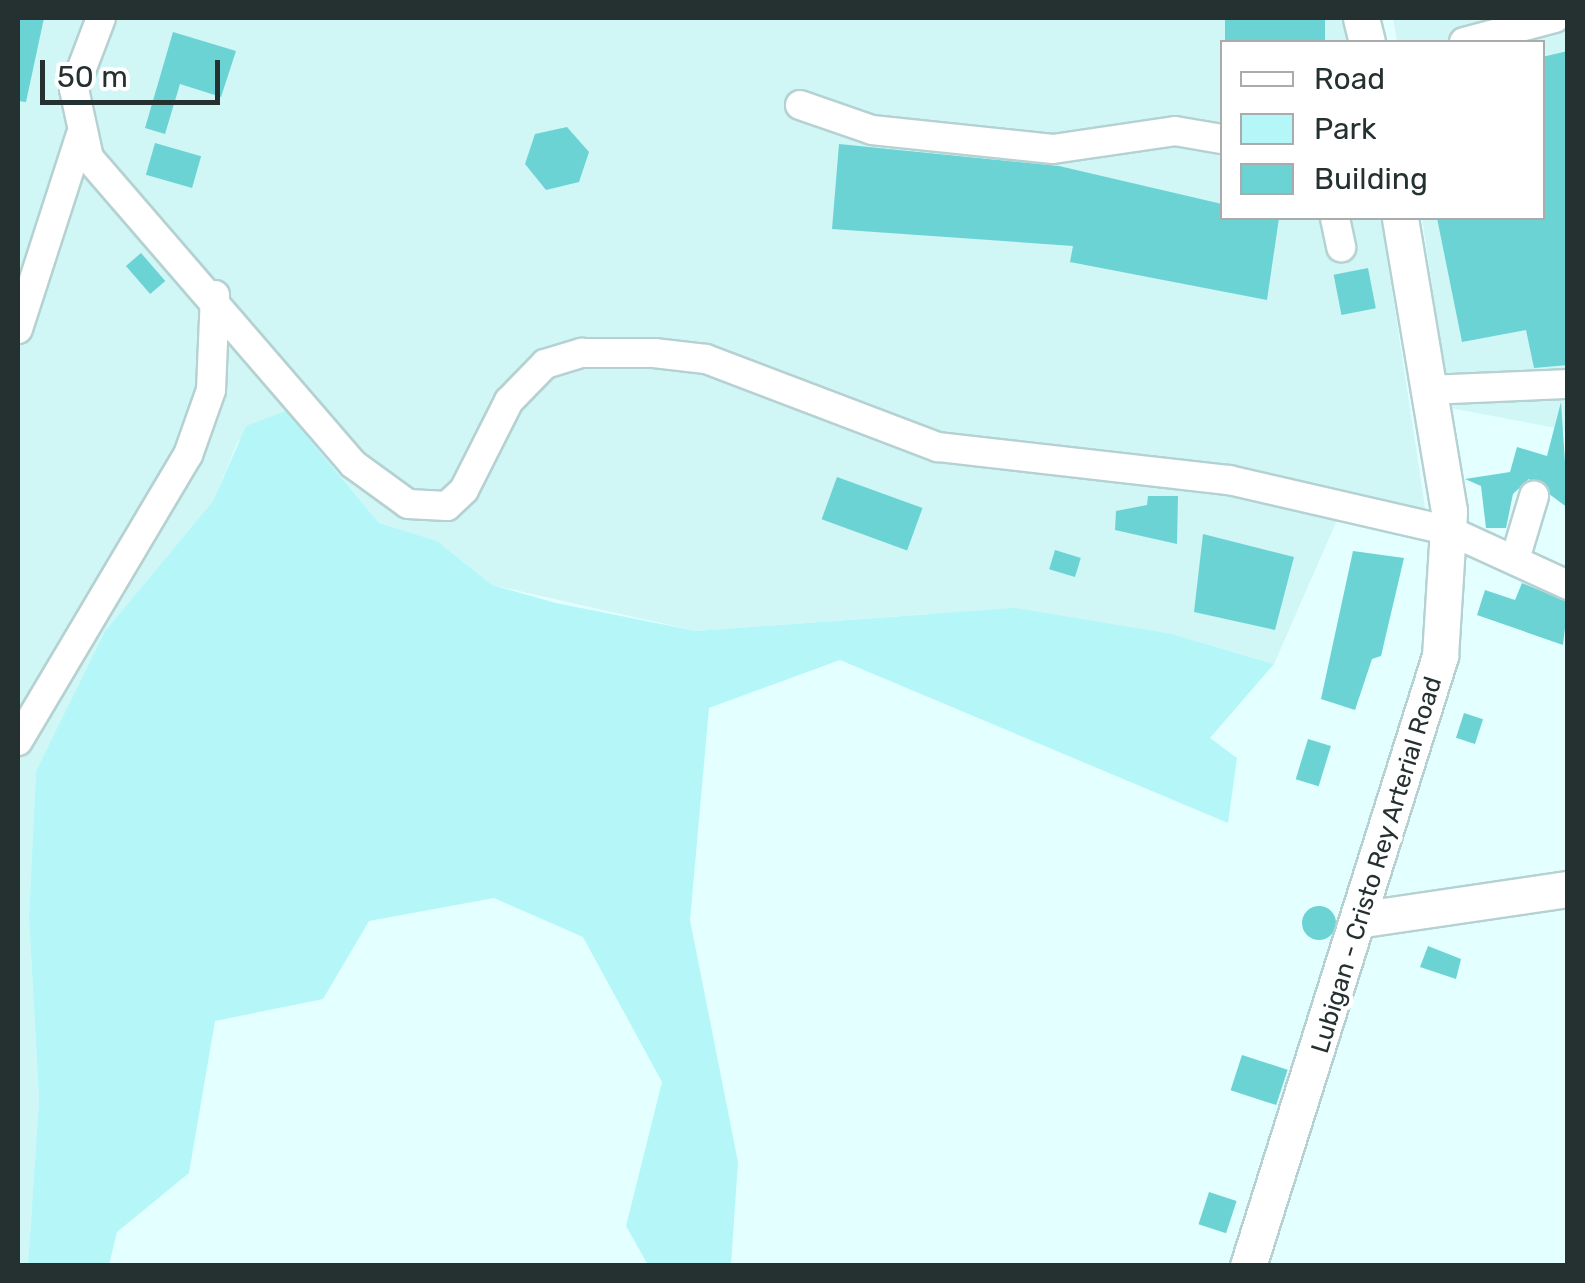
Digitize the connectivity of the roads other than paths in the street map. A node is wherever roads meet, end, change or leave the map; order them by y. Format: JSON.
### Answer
{"nodes":[{"id":1,"x":101,"y":18,"type":"edge"},
{"id":2,"x":1555,"y":18,"type":"edge"},
{"id":3,"x":1472,"y":40,"type":"edge"},
{"id":4,"x":800,"y":105,"type":"dead end"},
{"id":5,"x":80,"y":138,"type":"junction"},
{"id":6,"x":1220,"y":140,"type":"edge"},
{"id":7,"x":1334,"y":220,"type":"edge"},
{"id":8,"x":1400,"y":220,"type":"edge"},
{"id":9,"x":1341,"y":247,"type":"dead end"},
{"id":10,"x":215,"y":295,"type":"junction"},
{"id":11,"x":18,"y":329,"type":"edge"},
{"id":12,"x":1568,"y":384,"type":"edge"},
{"id":13,"x":1430,"y":390,"type":"junction"},
{"id":14,"x":1534,"y":496,"type":"dead end"},
{"id":15,"x":1450,"y":532,"type":"junction"},
{"id":16,"x":1516,"y":556,"type":"junction"},
{"id":17,"x":1568,"y":585,"type":"edge"},
{"id":18,"x":18,"y":741,"type":"edge"},
{"id":19,"x":1568,"y":888,"type":"edge"},
{"id":20,"x":1364,"y":919,"type":"junction"},
{"id":21,"x":1248,"y":1266,"type":"edge"}],
"edges":[{"from":1,"to":5,"type":"street"},
{"from":2,"to":3,"type":"street"},
{"from":4,"to":6,"type":"street"},
{"from":5,"to":10,"type":"street"},
{"from":5,"to":11,"type":"street"},
{"from":7,"to":9,"type":"street"},
{"from":8,"to":13,"type":"main road","name":"Lubigan - Cristo Rey Arterial Road"},
{"from":10,"to":15,"type":"street"},
{"from":10,"to":18,"type":"street"},
{"from":12,"to":13,"type":"street"},
{"from":13,"to":15,"type":"main road","name":"Lubigan - Cristo Rey Arterial Road"},
{"from":14,"to":16,"type":"street"},
{"from":15,"to":16,"type":"street"},
{"from":15,"to":20,"type":"main road","name":"Lubigan - Cristo Rey Arterial Road"},
{"from":16,"to":17,"type":"street"},
{"from":19,"to":20,"type":"main road"},
{"from":20,"to":21,"type":"main road","name":"Lubigan - Cristo Rey Arterial Road"}]}
